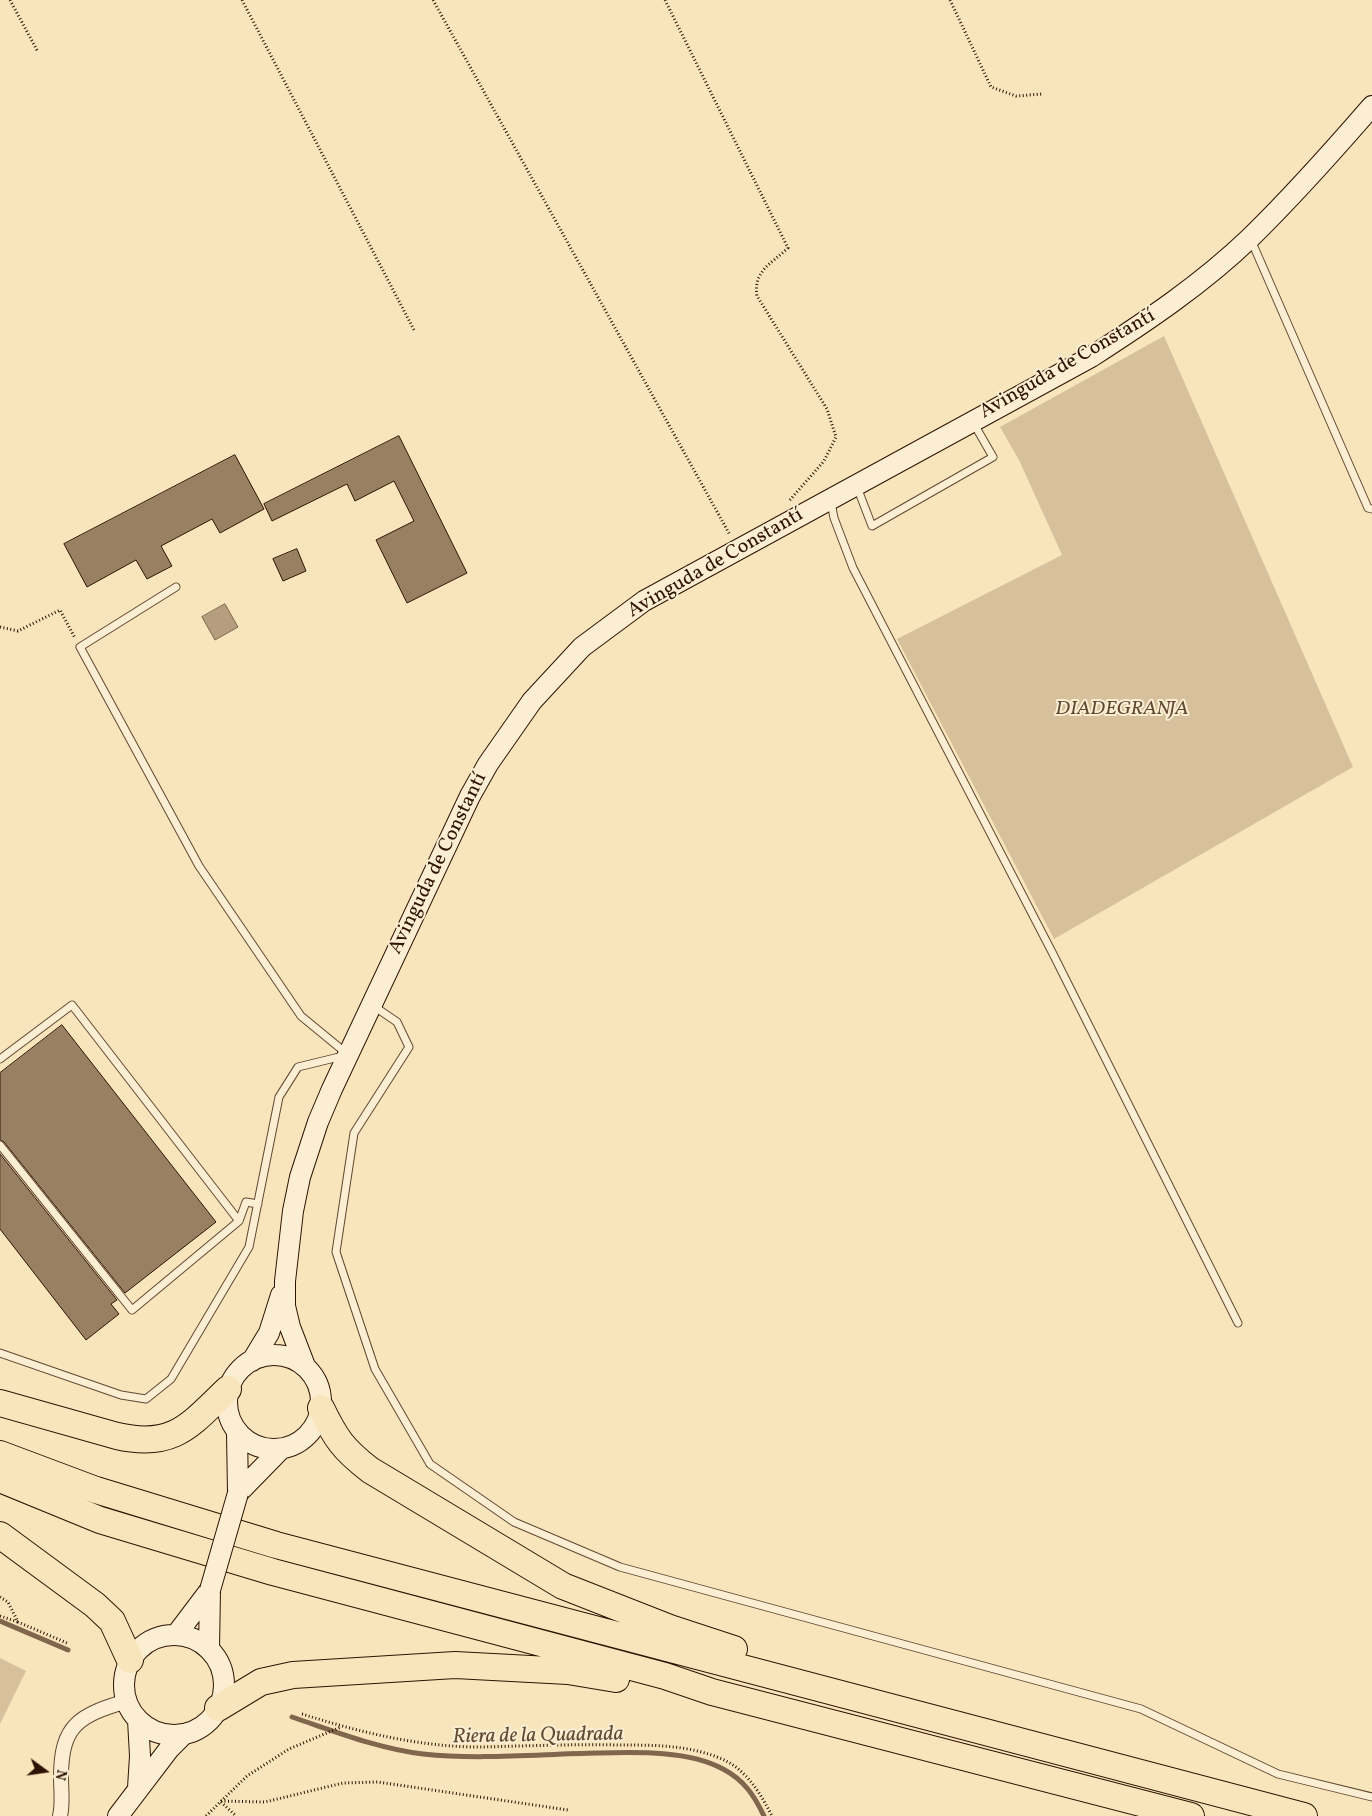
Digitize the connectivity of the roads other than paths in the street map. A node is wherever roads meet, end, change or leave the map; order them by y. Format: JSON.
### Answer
{"nodes":[{"id":1,"x":1372,"y":106,"type":"edge"},
{"id":2,"x":1250,"y":238,"type":"junction"},
{"id":3,"x":972,"y":422,"type":"junction"},
{"id":4,"x":856,"y":484,"type":"junction"},
{"id":5,"x":830,"y":499,"type":"junction"},
{"id":6,"x":1372,"y":509,"type":"edge"},
{"id":7,"x":176,"y":586,"type":"dead end"},
{"id":8,"x":371,"y":1004,"type":"junction"},
{"id":9,"x":348,"y":1055,"type":"junction"},
{"id":10,"x":0,"y":1059,"type":"edge"},
{"id":11,"x":0,"y":1145,"type":"edge"},
{"id":12,"x":258,"y":1204,"type":"junction"},
{"id":13,"x":238,"y":1221,"type":"junction"},
{"id":14,"x":285,"y":1281,"type":"junction"},
{"id":15,"x":1238,"y":1323,"type":"dead end"},
{"id":16,"x":0,"y":1353,"type":"edge"},
{"id":17,"x":252,"y":1360,"type":"junction"},
{"id":18,"x":305,"y":1366,"type":"junction"},
{"id":19,"x":228,"y":1388,"type":"junction"},
{"id":20,"x":0,"y":1403,"type":"edge"},
{"id":21,"x":321,"y":1408,"type":"junction"},
{"id":22,"x":238,"y":1433,"type":"junction"},
{"id":23,"x":280,"y":1450,"type":"junction"},
{"id":24,"x":0,"y":1454,"type":"edge"},
{"id":25,"x":0,"y":1479,"type":"edge"},
{"id":26,"x":238,"y":1493,"type":"junction"},
{"id":27,"x":0,"y":1536,"type":"edge"},
{"id":28,"x":210,"y":1590,"type":"junction"},
{"id":29,"x":176,"y":1635,"type":"junction"},
{"id":30,"x":208,"y":1649,"type":"junction"},
{"id":31,"x":130,"y":1660,"type":"junction"},
{"id":32,"x":712,"y":1692,"type":"junction"},
{"id":33,"x":127,"y":1701,"type":"junction"},
{"id":34,"x":218,"y":1708,"type":"junction"},
{"id":35,"x":138,"y":1720,"type":"junction"},
{"id":36,"x":981,"y":1732,"type":"junction"},
{"id":37,"x":184,"y":1734,"type":"junction"},
{"id":38,"x":138,"y":1788,"type":"junction"},
{"id":39,"x":1372,"y":1797,"type":"edge"},
{"id":40,"x":60,"y":1816,"type":"edge"},
{"id":41,"x":118,"y":1816,"type":"edge"},
{"id":42,"x":1191,"y":1816,"type":"edge"},
{"id":43,"x":1304,"y":1816,"type":"edge"}],
"edges":[{"from":1,"to":2,"type":"main road","name":"Avinguda de Constantí"},
{"from":2,"to":3,"type":"main road","name":"Avinguda de Constantí"},
{"from":2,"to":6,"type":"lane"},
{"from":3,"to":4,"type":"main road","name":"Avinguda de Constantí"},
{"from":3,"to":4,"type":"lane"},
{"from":4,"to":5,"type":"main road","name":"Avinguda de Constantí"},
{"from":5,"to":8,"type":"main road","name":"Avinguda de Constantí"},
{"from":5,"to":15,"type":"lane"},
{"from":7,"to":9,"type":"lane"},
{"from":8,"to":9,"type":"main road","name":"Avinguda de Constantí"},
{"from":8,"to":39,"type":"lane"},
{"from":9,"to":12,"type":"lane"},
{"from":9,"to":14,"type":"main road","name":"Avinguda de Constantí"},
{"from":10,"to":13,"type":"lane"},
{"from":11,"to":13,"type":"lane"},
{"from":12,"to":13,"type":"lane"},
{"from":12,"to":16,"type":"lane"},
{"from":14,"to":17,"type":"main road"},
{"from":14,"to":18,"type":"main road"},
{"from":17,"to":18,"type":"main road"},
{"from":17,"to":19,"type":"main road"},
{"from":18,"to":21,"type":"main road"},
{"from":19,"to":20,"type":"highway"},
{"from":19,"to":22,"type":"main road"},
{"from":21,"to":23,"type":"main road"},
{"from":21,"to":36,"type":"highway"},
{"from":22,"to":23,"type":"main road"},
{"from":22,"to":26,"type":"main road"},
{"from":23,"to":26,"type":"main road"},
{"from":24,"to":36,"type":"highway"},
{"from":25,"to":32,"type":"highway"},
{"from":26,"to":28,"type":"main road","bridge":true},
{"from":27,"to":31,"type":"highway"},
{"from":28,"to":29,"type":"main road"},
{"from":28,"to":30,"type":"main road"},
{"from":29,"to":30,"type":"main road"},
{"from":29,"to":31,"type":"main road"},
{"from":30,"to":34,"type":"main road"},
{"from":31,"to":33,"type":"main road"},
{"from":32,"to":34,"type":"highway"},
{"from":32,"to":42,"type":"highway"},
{"from":33,"to":35,"type":"main road"},
{"from":33,"to":40,"type":"street"},
{"from":34,"to":37,"type":"main road"},
{"from":35,"to":37,"type":"main road"},
{"from":35,"to":38,"type":"main road"},
{"from":36,"to":43,"type":"highway"},
{"from":37,"to":38,"type":"main road"},
{"from":38,"to":41,"type":"main road"}]}
